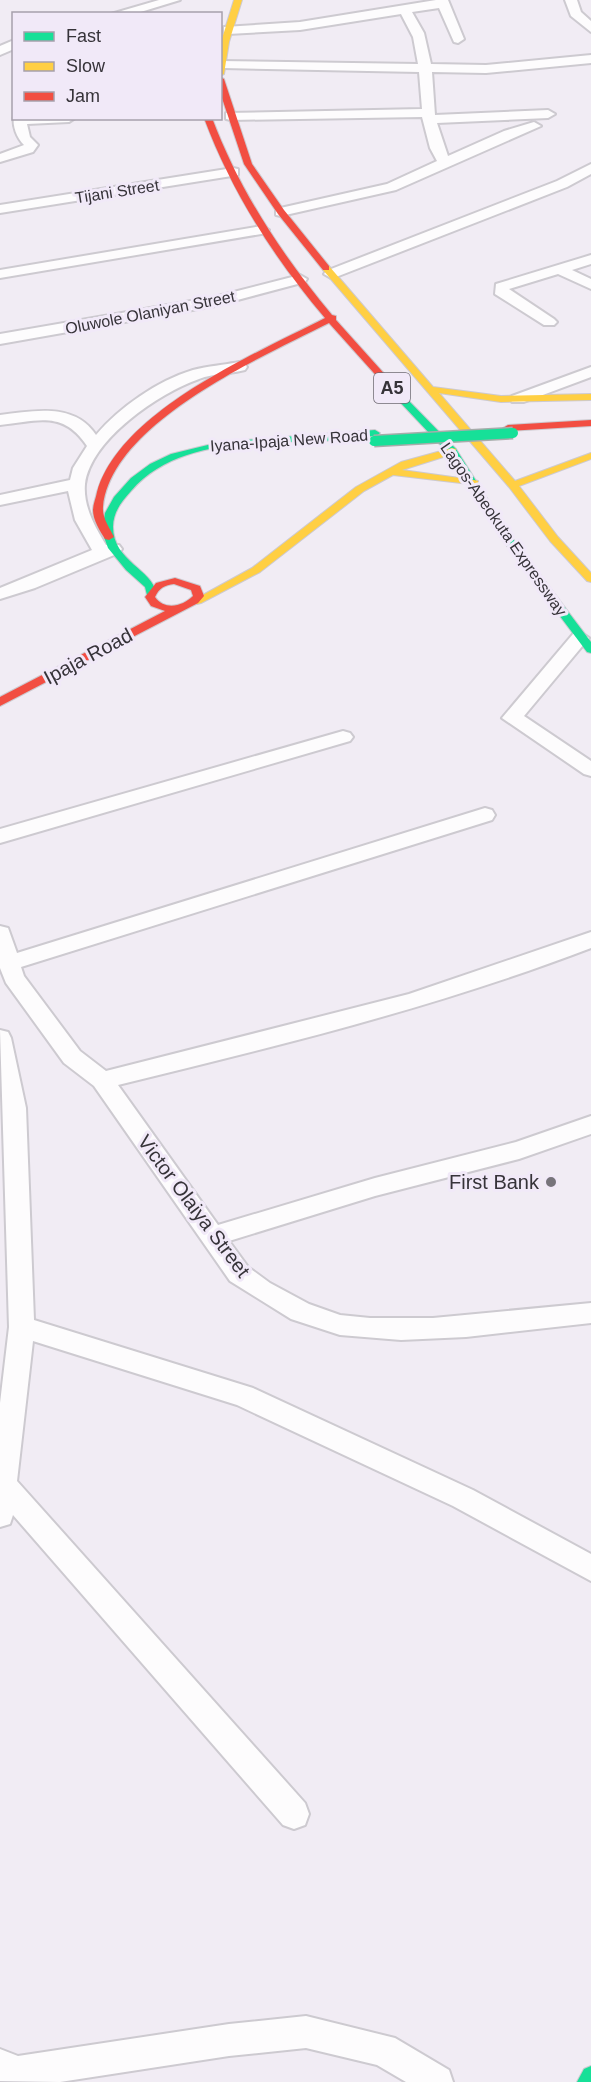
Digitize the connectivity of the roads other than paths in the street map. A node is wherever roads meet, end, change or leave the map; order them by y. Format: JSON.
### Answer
{"nodes":[{"id":1,"x":174,"y":0,"type":"edge"},
{"id":2,"x":238,"y":0,"type":"edge"},
{"id":3,"x":571,"y":0,"type":"edge"},
{"id":4,"x":442,"y":2,"type":"edge"},
{"id":5,"x":404,"y":8,"type":"junction"},
{"id":6,"x":125,"y":12,"type":"edge"},
{"id":7,"x":591,"y":28,"type":"edge"},
{"id":8,"x":228,"y":30,"type":"junction"},
{"id":9,"x":458,"y":39,"type":"dead end"},
{"id":10,"x":591,"y":59,"type":"edge"},
{"id":11,"x":424,"y":66,"type":"junction"},
{"id":12,"x":222,"y":69,"type":"edge"},
{"id":13,"x":222,"y":86,"type":"edge"},
{"id":14,"x":548,"y":114,"type":"dead end"},
{"id":15,"x":231,"y":116,"type":"junction"},
{"id":16,"x":428,"y":116,"type":"junction"},
{"id":17,"x":19,"y":120,"type":"edge"},
{"id":18,"x":209,"y":120,"type":"edge"},
{"id":19,"x":534,"y":126,"type":"dead end"},
{"id":20,"x":0,"y":158,"type":"edge"},
{"id":21,"x":445,"y":163,"type":"junction"},
{"id":22,"x":591,"y":168,"type":"edge"},
{"id":23,"x":233,"y":172,"type":"junction"},
{"id":24,"x":0,"y":209,"type":"edge"},
{"id":25,"x":281,"y":212,"type":"junction"},
{"id":26,"x":262,"y":230,"type":"junction"},
{"id":27,"x":591,"y":259,"type":"edge"},
{"id":28,"x":558,"y":268,"type":"junction"},
{"id":29,"x":0,"y":274,"type":"edge"},
{"id":30,"x":331,"y":274,"type":"junction"},
{"id":31,"x":300,"y":279,"type":"junction"},
{"id":32,"x":591,"y":285,"type":"edge"},
{"id":33,"x":333,"y":318,"type":"junction"},
{"id":34,"x":549,"y":322,"type":"dead end"},
{"id":35,"x":0,"y":339,"type":"edge"},
{"id":36,"x":239,"y":367,"type":"junction"},
{"id":37,"x":591,"y":372,"type":"edge"},
{"id":38,"x":429,"y":389,"type":"junction"},
{"id":39,"x":591,"y":397,"type":"edge"},
{"id":40,"x":518,"y":399,"type":"junction"},
{"id":41,"x":0,"y":420,"type":"edge"},
{"id":42,"x":591,"y":423,"type":"edge"},
{"id":43,"x":591,"y":429,"type":"edge"},
{"id":44,"x":511,"y":431,"type":"junction"},
{"id":45,"x":375,"y":437,"type":"junction"},
{"id":46,"x":96,"y":447,"type":"junction"},
{"id":47,"x":452,"y":451,"type":"junction"},
{"id":48,"x":591,"y":456,"type":"edge"},
{"id":49,"x":390,"y":472,"type":"junction"},
{"id":50,"x":474,"y":483,"type":"junction"},
{"id":51,"x":77,"y":484,"type":"junction"},
{"id":52,"x":513,"y":485,"type":"junction"},
{"id":53,"x":0,"y":500,"type":"edge"},
{"id":54,"x":124,"y":516,"type":"dead end"},
{"id":55,"x":112,"y":545,"type":"junction"},
{"id":56,"x":246,"y":576,"type":"junction"},
{"id":57,"x":591,"y":579,"type":"edge"},
{"id":58,"x":175,"y":581,"type":"junction"},
{"id":59,"x":192,"y":585,"type":"junction"},
{"id":60,"x":0,"y":594,"type":"edge"},
{"id":61,"x":153,"y":598,"type":"junction"},
{"id":62,"x":197,"y":601,"type":"junction"},
{"id":63,"x":175,"y":610,"type":"junction"},
{"id":64,"x":586,"y":644,"type":"edge"},
{"id":65,"x":0,"y":688,"type":"edge"},
{"id":66,"x":0,"y":702,"type":"edge"},
{"id":67,"x":343,"y":737,"type":"dead end"},
{"id":68,"x":591,"y":770,"type":"edge"},
{"id":69,"x":485,"y":815,"type":"dead end"},
{"id":70,"x":0,"y":836,"type":"edge"},
{"id":71,"x":0,"y":933,"type":"edge"},
{"id":72,"x":591,"y":940,"type":"edge"},
{"id":73,"x":8,"y":976,"type":"edge"},
{"id":74,"x":0,"y":1038,"type":"edge"},
{"id":75,"x":102,"y":1080,"type":"junction"},
{"id":76,"x":591,"y":1125,"type":"edge"},
{"id":77,"x":213,"y":1236,"type":"junction"},
{"id":78,"x":591,"y":1313,"type":"edge"},
{"id":79,"x":22,"y":1327,"type":"junction"},
{"id":80,"x":3,"y":1484,"type":"junction"},
{"id":81,"x":0,"y":1515,"type":"edge"},
{"id":82,"x":591,"y":1569,"type":"edge"},
{"id":83,"x":294,"y":1814,"type":"dead end"},
{"id":84,"x":0,"y":2066,"type":"edge"},
{"id":85,"x":591,"y":2076,"type":"edge"},
{"id":86,"x":437,"y":2082,"type":"edge"},
{"id":87,"x":587,"y":2082,"type":"edge"}],
"edges":[{"from":1,"to":6,"type":"street"},
{"from":2,"to":8,"type":"main road"},
{"from":3,"to":7,"type":"street"},
{"from":4,"to":5,"type":"street"},
{"from":4,"to":9,"type":"street"},
{"from":5,"to":8,"type":"street"},
{"from":5,"to":11,"type":"street"},
{"from":8,"to":12,"type":"main road"},
{"from":10,"to":11,"type":"street"},
{"from":11,"to":12,"type":"street"},
{"from":11,"to":16,"type":"street"},
{"from":13,"to":15,"type":"main road","name":"Lagos-Abeokuta Expressway","number":"A5"},
{"from":14,"to":16,"type":"street"},
{"from":15,"to":16,"type":"street"},
{"from":15,"to":25,"type":"main road","name":"Lagos-Abeokuta Expressway","number":"A5"},
{"from":16,"to":21,"type":"street"},
{"from":17,"to":20,"type":"street"},
{"from":18,"to":23,"type":"main road","name":"Lagos-Abeokuta Expressway","number":"A5"},
{"from":19,"to":21,"type":"street"},
{"from":21,"to":25,"type":"street"},
{"from":22,"to":30,"type":"street"},
{"from":23,"to":24,"type":"street","name":"Tijani Street"},
{"from":23,"to":26,"type":"main road","name":"Lagos-Abeokuta Expressway","number":"A5"},
{"from":25,"to":30,"type":"main road","name":"Lagos-Abeokuta Expressway","number":"A5"},
{"from":26,"to":29,"type":"street"},
{"from":26,"to":31,"type":"main road","name":"Lagos-Abeokuta Expressway","number":"A5"},
{"from":27,"to":28,"type":"street"},
{"from":28,"to":32,"type":"street"},
{"from":28,"to":34,"type":"street"},
{"from":30,"to":38,"type":"main road","name":"Lagos-Abeokuta Expressway","number":"A5"},
{"from":31,"to":33,"type":"main road","name":"Lagos-Abeokuta Expressway","number":"A5"},
{"from":31,"to":35,"type":"street","name":"Oluwole Olaniyan Street"},
{"from":33,"to":36,"type":"main road"},
{"from":33,"to":47,"type":"main road","name":"Lagos-Abeokuta Expressway","number":"A5"},
{"from":36,"to":46,"type":"street"},
{"from":36,"to":55,"type":"main road"},
{"from":37,"to":40,"type":"street"},
{"from":38,"to":40,"type":"main road"},
{"from":38,"to":52,"type":"main road","name":"Lagos-Abeokuta Expressway","number":"A5"},
{"from":39,"to":40,"type":"main road"},
{"from":41,"to":46,"type":"street"},
{"from":42,"to":44,"type":"main road","name":"Iyana-Ipaja New Road"},
{"from":43,"to":44,"type":"main road","name":"Iyana-Ipaja New Road"},
{"from":44,"to":45,"type":"main road","name":"Iyana-Ipaja New Road","bridge":true},
{"from":45,"to":54,"type":"main road","name":"Iyana-Ipaja New Road"},
{"from":45,"to":55,"type":"main road","name":"Iyana-Ipaja New Road"},
{"from":46,"to":51,"type":"street"},
{"from":47,"to":49,"type":"main road"},
{"from":47,"to":50,"type":"main road","name":"Lagos-Abeokuta Expressway","number":"A5"},
{"from":48,"to":52,"type":"main road"},
{"from":49,"to":50,"type":"main road"},
{"from":49,"to":56,"type":"main road"},
{"from":50,"to":64,"type":"main road","name":"Lagos-Abeokuta Expressway","number":"A5"},
{"from":51,"to":53,"type":"street"},
{"from":51,"to":55,"type":"street"},
{"from":52,"to":57,"type":"main road","name":"Lagos-Abeokuta Expressway","number":"A5"},
{"from":55,"to":58,"type":"main road"},
{"from":55,"to":60,"type":"street"},
{"from":55,"to":61,"type":"main road"},
{"from":56,"to":59,"type":"main road"},
{"from":56,"to":62,"type":"main road"},
{"from":58,"to":59,"type":"main road"},
{"from":58,"to":61,"type":"main road","name":"Ipaja Road"},
{"from":59,"to":62,"type":"main road"},
{"from":61,"to":63,"type":"main road"},
{"from":61,"to":65,"type":"main road","name":"Ipaja Road"},
{"from":62,"to":63,"type":"main road","name":"Ipaja Road"},
{"from":63,"to":66,"type":"main road","name":"Ipaja Road"},
{"from":64,"to":68,"type":"street"},
{"from":67,"to":70,"type":"street"},
{"from":69,"to":73,"type":"street"},
{"from":71,"to":73,"type":"street","name":"Victor Olaiya Street"},
{"from":72,"to":75,"type":"street"},
{"from":73,"to":75,"type":"street","name":"Victor Olaiya Street"},
{"from":74,"to":79,"type":"street"},
{"from":75,"to":77,"type":"street","name":"Victor Olaiya Street"},
{"from":76,"to":77,"type":"street"},
{"from":77,"to":78,"type":"street","name":"Victor Olaiya Street"},
{"from":79,"to":80,"type":"street"},
{"from":79,"to":82,"type":"street"},
{"from":80,"to":81,"type":"street"},
{"from":80,"to":83,"type":"street"},
{"from":84,"to":86,"type":"street"},
{"from":85,"to":87,"type":"main road"}]}
